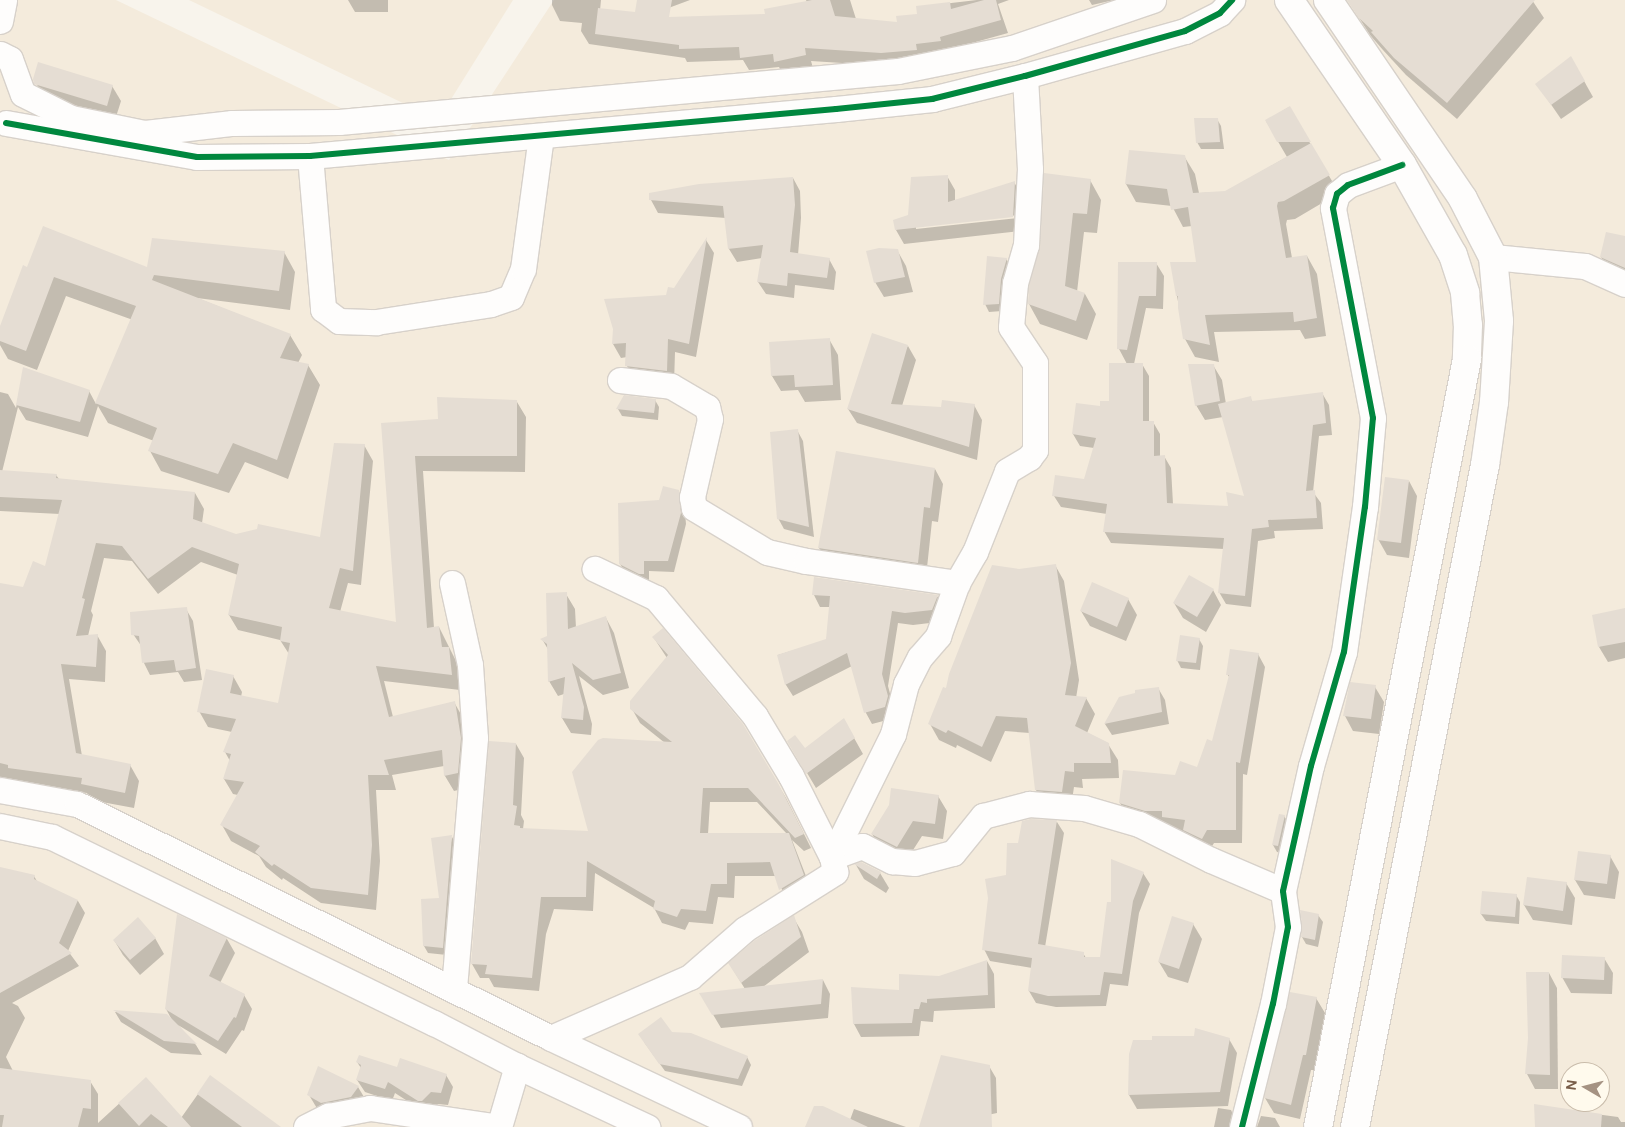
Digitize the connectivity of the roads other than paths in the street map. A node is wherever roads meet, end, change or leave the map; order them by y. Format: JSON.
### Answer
{"nodes":[{"id":1,"x":4,"y":0,"type":"edge"},
{"id":2,"x":1153,"y":0,"type":"edge"},
{"id":3,"x":1232,"y":0,"type":"edge"},
{"id":4,"x":1289,"y":0,"type":"edge"},
{"id":5,"x":1328,"y":0,"type":"edge"},
{"id":6,"x":0,"y":21,"type":"edge"},
{"id":7,"x":0,"y":54,"type":"edge"},
{"id":8,"x":1025,"y":76,"type":"junction"},
{"id":9,"x":23,"y":94,"type":"junction"},
{"id":10,"x":3,"y":124,"type":"edge"},
{"id":11,"x":541,"y":136,"type":"junction"},
{"id":12,"x":310,"y":156,"type":"junction"},
{"id":13,"x":1402,"y":165,"type":"junction"},
{"id":14,"x":1493,"y":257,"type":"junction"},
{"id":15,"x":1625,"y":284,"type":"edge"},
{"id":16,"x":620,"y":380,"type":"dead end"},
{"id":17,"x":595,"y":569,"type":"dead end"},
{"id":18,"x":452,"y":583,"type":"dead end"},
{"id":19,"x":957,"y":583,"type":"junction"},
{"id":20,"x":0,"y":790,"type":"edge"},
{"id":21,"x":0,"y":826,"type":"edge"},
{"id":22,"x":832,"y":857,"type":"junction"},
{"id":23,"x":1283,"y":891,"type":"junction"},
{"id":24,"x":454,"y":990,"type":"junction"},
{"id":25,"x":551,"y":1038,"type":"junction"},
{"id":26,"x":517,"y":1066,"type":"junction"},
{"id":27,"x":306,"y":1127,"type":"edge"},
{"id":28,"x":499,"y":1127,"type":"edge"},
{"id":29,"x":647,"y":1127,"type":"edge"},
{"id":30,"x":739,"y":1127,"type":"edge"},
{"id":31,"x":1242,"y":1127,"type":"edge"},
{"id":32,"x":1318,"y":1127,"type":"edge"},
{"id":33,"x":1355,"y":1127,"type":"edge"}],
"edges":[{"from":1,"to":6,"type":"street"},
{"from":2,"to":9,"type":"street"},
{"from":3,"to":8,"type":"street"},
{"from":4,"to":13,"type":"main road"},
{"from":5,"to":14,"type":"main road"},
{"from":7,"to":9,"type":"street"},
{"from":8,"to":11,"type":"street"},
{"from":8,"to":19,"type":"street"},
{"from":9,"to":10,"type":"street"},
{"from":10,"to":12,"type":"street"},
{"from":11,"to":12,"type":"street"},
{"from":11,"to":12,"type":"street"},
{"from":13,"to":23,"type":"street"},
{"from":13,"to":32,"type":"main road"},
{"from":14,"to":15,"type":"street"},
{"from":14,"to":33,"type":"main road"},
{"from":16,"to":19,"type":"street"},
{"from":17,"to":22,"type":"street"},
{"from":18,"to":24,"type":"street"},
{"from":19,"to":22,"type":"street"},
{"from":20,"to":24,"type":"street"},
{"from":21,"to":26,"type":"street"},
{"from":22,"to":23,"type":"street"},
{"from":22,"to":25,"type":"street"},
{"from":23,"to":31,"type":"street"},
{"from":24,"to":25,"type":"street"},
{"from":25,"to":30,"type":"street"},
{"from":26,"to":28,"type":"street"},
{"from":26,"to":29,"type":"street"},
{"from":27,"to":28,"type":"street"}]}
